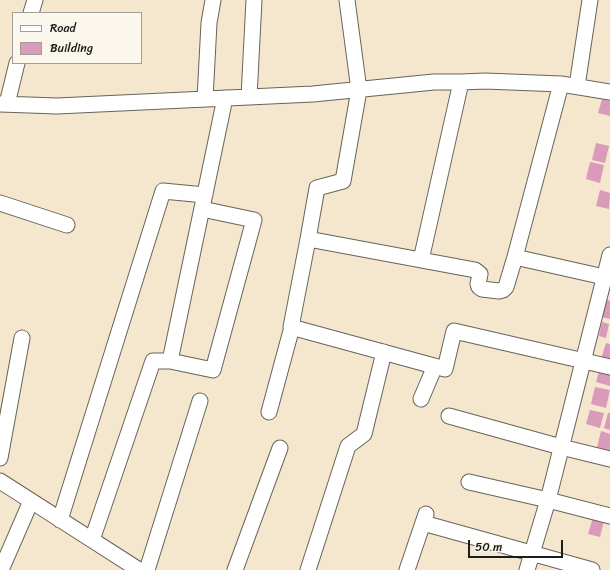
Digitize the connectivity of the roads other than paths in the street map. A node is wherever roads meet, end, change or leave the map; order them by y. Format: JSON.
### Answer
{"nodes":[{"id":1,"x":35,"y":0,"type":"edge"},
{"id":2,"x":213,"y":0,"type":"edge"},
{"id":3,"x":254,"y":0,"type":"edge"},
{"id":4,"x":347,"y":0,"type":"edge"},
{"id":5,"x":590,"y":0,"type":"edge"},
{"id":6,"x":31,"y":12,"type":"edge"},
{"id":7,"x":17,"y":64,"type":"edge"},
{"id":8,"x":461,"y":82,"type":"junction"},
{"id":9,"x":562,"y":84,"type":"junction"},
{"id":10,"x":577,"y":86,"type":"junction"},
{"id":11,"x":359,"y":90,"type":"junction"},
{"id":12,"x":610,"y":92,"type":"edge"},
{"id":13,"x":249,"y":97,"type":"junction"},
{"id":14,"x":225,"y":98,"type":"junction"},
{"id":15,"x":205,"y":99,"type":"junction"},
{"id":16,"x":4,"y":104,"type":"edge"},
{"id":17,"x":204,"y":202,"type":"junction"},
{"id":18,"x":0,"y":203,"type":"edge"},
{"id":19,"x":67,"y":225,"type":"dead end"},
{"id":20,"x":308,"y":239,"type":"junction"},
{"id":21,"x":514,"y":258,"type":"junction"},
{"id":22,"x":610,"y":259,"type":"edge"},
{"id":23,"x":421,"y":260,"type":"junction"},
{"id":24,"x":605,"y":287,"type":"edge"},
{"id":25,"x":292,"y":327,"type":"junction"},
{"id":26,"x":22,"y":338,"type":"dead end"},
{"id":27,"x":384,"y":352,"type":"junction"},
{"id":28,"x":170,"y":361,"type":"junction"},
{"id":29,"x":584,"y":362,"type":"junction"},
{"id":30,"x":435,"y":366,"type":"junction"},
{"id":31,"x":610,"y":367,"type":"edge"},
{"id":32,"x":421,"y":399,"type":"dead end"},
{"id":33,"x":200,"y":401,"type":"dead end"},
{"id":34,"x":269,"y":412,"type":"dead end"},
{"id":35,"x":449,"y":416,"type":"dead end"},
{"id":36,"x":561,"y":447,"type":"junction"},
{"id":37,"x":280,"y":448,"type":"dead end"},
{"id":38,"x":0,"y":458,"type":"edge"},
{"id":39,"x":610,"y":459,"type":"edge"},
{"id":40,"x":0,"y":482,"type":"edge"},
{"id":41,"x":469,"y":482,"type":"dead end"},
{"id":42,"x":548,"y":500,"type":"junction"},
{"id":43,"x":31,"y":502,"type":"junction"},
{"id":44,"x":610,"y":516,"type":"edge"},
{"id":45,"x":60,"y":520,"type":"junction"},
{"id":46,"x":92,"y":540,"type":"junction"},
{"id":47,"x":532,"y":554,"type":"junction"},
{"id":48,"x":118,"y":564,"type":"edge"},
{"id":49,"x":1,"y":570,"type":"edge"},
{"id":50,"x":139,"y":570,"type":"edge"},
{"id":51,"x":147,"y":570,"type":"edge"},
{"id":52,"x":235,"y":570,"type":"edge"},
{"id":53,"x":308,"y":570,"type":"edge"},
{"id":54,"x":407,"y":570,"type":"edge"},
{"id":55,"x":527,"y":570,"type":"edge"},
{"id":56,"x":592,"y":570,"type":"edge"}],
"edges":[{"from":1,"to":6,"type":"street"},
{"from":2,"to":15,"type":"street"},
{"from":3,"to":13,"type":"street"},
{"from":4,"to":11,"type":"street"},
{"from":5,"to":10,"type":"street"},
{"from":7,"to":16,"type":"street"},
{"from":8,"to":9,"type":"street"},
{"from":8,"to":11,"type":"street"},
{"from":8,"to":23,"type":"street"},
{"from":9,"to":10,"type":"street"},
{"from":9,"to":21,"type":"street"},
{"from":10,"to":12,"type":"street"},
{"from":11,"to":13,"type":"street"},
{"from":11,"to":20,"type":"street"},
{"from":13,"to":14,"type":"street"},
{"from":14,"to":15,"type":"street"},
{"from":14,"to":17,"type":"street"},
{"from":15,"to":16,"type":"street"},
{"from":17,"to":28,"type":"street"},
{"from":17,"to":28,"type":"street"},
{"from":17,"to":45,"type":"street"},
{"from":18,"to":19,"type":"street"},
{"from":20,"to":23,"type":"street"},
{"from":20,"to":25,"type":"street"},
{"from":21,"to":23,"type":"street"},
{"from":21,"to":24,"type":"street"},
{"from":22,"to":24,"type":"street"},
{"from":24,"to":29,"type":"street"},
{"from":25,"to":27,"type":"street"},
{"from":25,"to":34,"type":"street"},
{"from":26,"to":38,"type":"street"},
{"from":27,"to":30,"type":"street"},
{"from":27,"to":53,"type":"street"},
{"from":28,"to":46,"type":"street"},
{"from":29,"to":30,"type":"street"},
{"from":29,"to":31,"type":"street"},
{"from":29,"to":36,"type":"street"},
{"from":30,"to":32,"type":"street"},
{"from":33,"to":51,"type":"street"},
{"from":35,"to":36,"type":"street"},
{"from":36,"to":39,"type":"street"},
{"from":36,"to":42,"type":"street"},
{"from":37,"to":52,"type":"street"},
{"from":40,"to":43,"type":"street"},
{"from":41,"to":42,"type":"street"},
{"from":42,"to":44,"type":"street"},
{"from":42,"to":47,"type":"street"},
{"from":43,"to":45,"type":"street"},
{"from":43,"to":49,"type":"street"},
{"from":45,"to":46,"type":"street"},
{"from":46,"to":48,"type":"street"},
{"from":47,"to":54,"type":"street"},
{"from":47,"to":55,"type":"street"},
{"from":47,"to":56,"type":"street"},
{"from":48,"to":50,"type":"street"}]}
